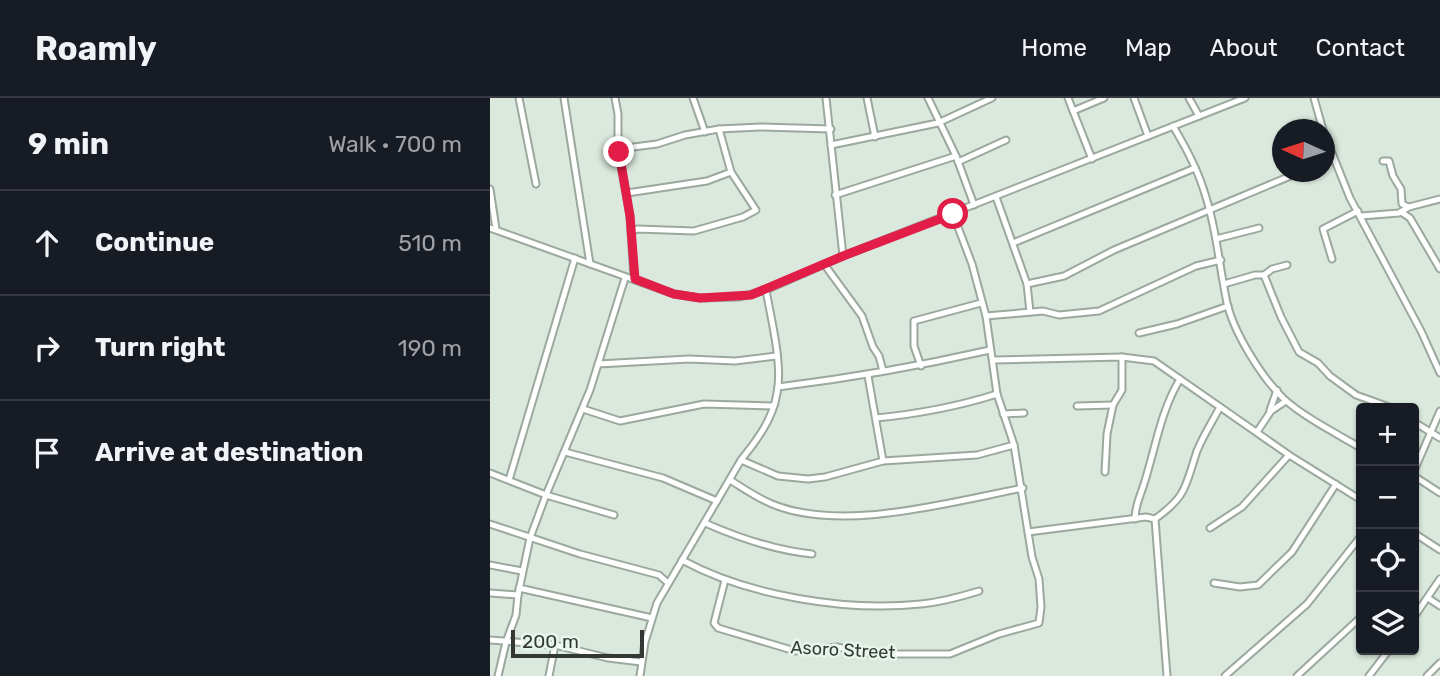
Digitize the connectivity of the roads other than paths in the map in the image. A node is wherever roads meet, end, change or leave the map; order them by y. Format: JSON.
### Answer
{"nodes":[{"id":1,"x":519,"y":98,"type":"edge"},
{"id":2,"x":564,"y":98,"type":"edge"},
{"id":3,"x":615,"y":98,"type":"edge"},
{"id":4,"x":622,"y":98,"type":"edge"},
{"id":5,"x":693,"y":98,"type":"edge"},
{"id":6,"x":826,"y":98,"type":"edge"},
{"id":7,"x":867,"y":98,"type":"edge"},
{"id":8,"x":928,"y":98,"type":"edge"},
{"id":9,"x":992,"y":98,"type":"edge"},
{"id":10,"x":1068,"y":98,"type":"edge"},
{"id":11,"x":1104,"y":98,"type":"edge"},
{"id":12,"x":1134,"y":98,"type":"edge"},
{"id":13,"x":1189,"y":98,"type":"edge"},
{"id":14,"x":1245,"y":98,"type":"edge"},
{"id":15,"x":1314,"y":98,"type":"edge"},
{"id":16,"x":1073,"y":111,"type":"junction"},
{"id":17,"x":1199,"y":116,"type":"junction"},
{"id":18,"x":1320,"y":119,"type":"edge"},
{"id":19,"x":938,"y":123,"type":"junction"},
{"id":20,"x":1173,"y":126,"type":"junction"},
{"id":21,"x":719,"y":129,"type":"junction"},
{"id":22,"x":831,"y":129,"type":"junction"},
{"id":23,"x":705,"y":132,"type":"junction"},
{"id":24,"x":1148,"y":136,"type":"junction"},
{"id":25,"x":874,"y":137,"type":"junction"},
{"id":26,"x":1006,"y":140,"type":"dead end"},
{"id":27,"x":831,"y":145,"type":"junction"},
{"id":28,"x":618,"y":149,"type":"junction"},
{"id":29,"x":957,"y":159,"type":"junction"},
{"id":30,"x":1092,"y":159,"type":"junction"},
{"id":31,"x":1335,"y":160,"type":"edge"},
{"id":32,"x":1383,"y":161,"type":"dead end"},
{"id":33,"x":1195,"y":168,"type":"junction"},
{"id":34,"x":730,"y":172,"type":"junction"},
{"id":35,"x":1277,"y":182,"type":"edge"},
{"id":36,"x":536,"y":184,"type":"dead end"},
{"id":37,"x":490,"y":189,"type":"edge"},
{"id":38,"x":627,"y":193,"type":"junction"},
{"id":39,"x":835,"y":195,"type":"junction"},
{"id":40,"x":996,"y":197,"type":"junction"},
{"id":41,"x":1440,"y":199,"type":"edge"},
{"id":42,"x":974,"y":205,"type":"junction"},
{"id":43,"x":1408,"y":207,"type":"junction"},
{"id":44,"x":1209,"y":211,"type":"junction"},
{"id":45,"x":1360,"y":213,"type":"junction"},
{"id":46,"x":1399,"y":213,"type":"junction"},
{"id":47,"x":953,"y":214,"type":"junction"},
{"id":48,"x":493,"y":228,"type":"edge"},
{"id":49,"x":1259,"y":228,"type":"dead end"},
{"id":50,"x":631,"y":232,"type":"junction"},
{"id":51,"x":1216,"y":239,"type":"junction"},
{"id":52,"x":1013,"y":243,"type":"junction"},
{"id":53,"x":1440,"y":252,"type":"edge"},
{"id":54,"x":843,"y":256,"type":"junction"},
{"id":55,"x":1432,"y":257,"type":"junction"},
{"id":56,"x":575,"y":258,"type":"junction"},
{"id":57,"x":1332,"y":259,"type":"dead end"},
{"id":58,"x":1221,"y":260,"type":"junction"},
{"id":59,"x":590,"y":264,"type":"junction"},
{"id":60,"x":824,"y":264,"type":"junction"},
{"id":61,"x":1287,"y":265,"type":"dead end"},
{"id":62,"x":1440,"y":269,"type":"edge"},
{"id":63,"x":1264,"y":275,"type":"junction"},
{"id":64,"x":625,"y":278,"type":"junction"},
{"id":65,"x":635,"y":279,"type":"junction"},
{"id":66,"x":1027,"y":284,"type":"junction"},
{"id":67,"x":1224,"y":284,"type":"junction"},
{"id":68,"x":766,"y":290,"type":"junction"},
{"id":69,"x":981,"y":303,"type":"junction"},
{"id":70,"x":1228,"y":306,"type":"junction"},
{"id":71,"x":1030,"y":312,"type":"junction"},
{"id":72,"x":986,"y":316,"type":"junction"},
{"id":73,"x":1139,"y":333,"type":"dead end"},
{"id":74,"x":990,"y":350,"type":"junction"},
{"id":75,"x":776,"y":356,"type":"junction"},
{"id":76,"x":1122,"y":357,"type":"junction"},
{"id":77,"x":993,"y":360,"type":"junction"},
{"id":78,"x":598,"y":364,"type":"junction"},
{"id":79,"x":921,"y":366,"type":"junction"},
{"id":80,"x":883,"y":370,"type":"junction"},
{"id":81,"x":1440,"y":373,"type":"edge"},
{"id":82,"x":868,"y":376,"type":"junction"},
{"id":83,"x":1180,"y":379,"type":"junction"},
{"id":84,"x":778,"y":387,"type":"junction"},
{"id":85,"x":1277,"y":390,"type":"junction"},
{"id":86,"x":997,"y":394,"type":"junction"},
{"id":87,"x":1286,"y":401,"type":"junction"},
{"id":88,"x":1378,"y":403,"type":"edge"},
{"id":89,"x":1113,"y":405,"type":"junction"},
{"id":90,"x":774,"y":406,"type":"junction"},
{"id":91,"x":1077,"y":406,"type":"dead end"},
{"id":92,"x":1220,"y":407,"type":"junction"},
{"id":93,"x":583,"y":409,"type":"junction"},
{"id":94,"x":1440,"y":411,"type":"edge"},
{"id":95,"x":1024,"y":412,"type":"dead end"},
{"id":96,"x":1269,"y":413,"type":"junction"},
{"id":97,"x":1003,"y":414,"type":"junction"},
{"id":98,"x":876,"y":418,"type":"junction"},
{"id":99,"x":1419,"y":425,"type":"edge"},
{"id":100,"x":1257,"y":432,"type":"junction"},
{"id":101,"x":1430,"y":432,"type":"junction"},
{"id":102,"x":1440,"y":438,"type":"edge"},
{"id":103,"x":1356,"y":445,"type":"edge"},
{"id":104,"x":1014,"y":446,"type":"junction"},
{"id":105,"x":565,"y":452,"type":"junction"},
{"id":106,"x":1289,"y":455,"type":"junction"},
{"id":107,"x":741,"y":460,"type":"junction"},
{"id":108,"x":883,"y":461,"type":"junction"},
{"id":109,"x":1417,"y":466,"type":"edge"},
{"id":110,"x":1105,"y":472,"type":"dead end"},
{"id":111,"x":490,"y":473,"type":"edge"},
{"id":112,"x":1419,"y":477,"type":"edge"},
{"id":113,"x":509,"y":480,"type":"junction"},
{"id":114,"x":730,"y":480,"type":"junction"},
{"id":115,"x":1336,"y":484,"type":"junction"},
{"id":116,"x":1023,"y":488,"type":"junction"},
{"id":117,"x":1440,"y":493,"type":"edge"},
{"id":118,"x":546,"y":495,"type":"junction"},
{"id":119,"x":1356,"y":497,"type":"edge"},
{"id":120,"x":717,"y":501,"type":"junction"},
{"id":121,"x":614,"y":515,"type":"dead end"},
{"id":122,"x":1135,"y":519,"type":"junction"},
{"id":123,"x":1155,"y":519,"type":"junction"},
{"id":124,"x":705,"y":523,"type":"junction"},
{"id":125,"x":490,"y":524,"type":"edge"},
{"id":126,"x":1210,"y":528,"type":"dead end"},
{"id":127,"x":1028,"y":532,"type":"junction"},
{"id":128,"x":1419,"y":536,"type":"edge"},
{"id":129,"x":530,"y":538,"type":"junction"},
{"id":130,"x":1356,"y":542,"type":"edge"},
{"id":131,"x":1440,"y":550,"type":"edge"},
{"id":132,"x":812,"y":554,"type":"dead end"},
{"id":133,"x":682,"y":560,"type":"junction"},
{"id":134,"x":490,"y":565,"type":"edge"},
{"id":135,"x":523,"y":571,"type":"junction"},
{"id":136,"x":1440,"y":579,"type":"edge"},
{"id":137,"x":726,"y":580,"type":"junction"},
{"id":138,"x":668,"y":583,"type":"junction"},
{"id":139,"x":1214,"y":583,"type":"dead end"},
{"id":140,"x":518,"y":591,"type":"junction"},
{"id":141,"x":979,"y":592,"type":"dead end"},
{"id":142,"x":490,"y":593,"type":"edge"},
{"id":143,"x":1428,"y":598,"type":"junction"},
{"id":144,"x":1440,"y":606,"type":"edge"},
{"id":145,"x":1419,"y":610,"type":"edge"},
{"id":146,"x":652,"y":618,"type":"junction"},
{"id":147,"x":1356,"y":622,"type":"edge"},
{"id":148,"x":490,"y":640,"type":"edge"},
{"id":149,"x":506,"y":642,"type":"junction"},
{"id":150,"x":555,"y":645,"type":"junction"},
{"id":151,"x":1385,"y":655,"type":"edge"},
{"id":152,"x":641,"y":662,"type":"junction"},
{"id":153,"x":1440,"y":663,"type":"edge"},
{"id":154,"x":640,"y":675,"type":"edge"},
{"id":155,"x":498,"y":676,"type":"edge"},
{"id":156,"x":549,"y":676,"type":"edge"},
{"id":157,"x":650,"y":676,"type":"edge"},
{"id":158,"x":1167,"y":676,"type":"edge"},
{"id":159,"x":1224,"y":676,"type":"edge"},
{"id":160,"x":1297,"y":676,"type":"edge"},
{"id":161,"x":1369,"y":676,"type":"edge"},
{"id":162,"x":1427,"y":676,"type":"edge"}],
"edges":[{"from":1,"to":36,"type":"street"},
{"from":2,"to":59,"type":"street"},
{"from":3,"to":4,"type":"street"},
{"from":3,"to":28,"type":"street"},
{"from":5,"to":23,"type":"street"},
{"from":6,"to":22,"type":"street"},
{"from":7,"to":25,"type":"street"},
{"from":8,"to":19,"type":"street"},
{"from":9,"to":19,"type":"street"},
{"from":10,"to":16,"type":"street"},
{"from":11,"to":16,"type":"street"},
{"from":12,"to":24,"type":"street"},
{"from":13,"to":17,"type":"street"},
{"from":14,"to":17,"type":"street"},
{"from":15,"to":18,"type":"street"},
{"from":16,"to":30,"type":"street"},
{"from":17,"to":20,"type":"street"},
{"from":19,"to":25,"type":"street"},
{"from":19,"to":29,"type":"street"},
{"from":20,"to":24,"type":"street"},
{"from":20,"to":33,"type":"street"},
{"from":21,"to":22,"type":"street"},
{"from":21,"to":23,"type":"street"},
{"from":21,"to":34,"type":"street"},
{"from":22,"to":27,"type":"street"},
{"from":23,"to":28,"type":"street"},
{"from":24,"to":30,"type":"street"},
{"from":25,"to":27,"type":"street"},
{"from":26,"to":29,"type":"street"},
{"from":27,"to":39,"type":"street"},
{"from":28,"to":38,"type":"street"},
{"from":29,"to":39,"type":"street"},
{"from":29,"to":42,"type":"street"},
{"from":30,"to":40,"type":"street"},
{"from":31,"to":45,"type":"street"},
{"from":32,"to":43,"type":"street"},
{"from":33,"to":44,"type":"street"},
{"from":33,"to":52,"type":"street"},
{"from":34,"to":38,"type":"street"},
{"from":34,"to":50,"type":"street"},
{"from":35,"to":44,"type":"street"},
{"from":37,"to":48,"type":"street"},
{"from":38,"to":50,"type":"street"},
{"from":39,"to":54,"type":"street"},
{"from":40,"to":42,"type":"street"},
{"from":40,"to":52,"type":"street"},
{"from":41,"to":43,"type":"street"},
{"from":42,"to":47,"type":"street"},
{"from":43,"to":46,"type":"street"},
{"from":44,"to":51,"type":"street"},
{"from":44,"to":66,"type":"street"},
{"from":45,"to":46,"type":"street"},
{"from":45,"to":57,"type":"street"},
{"from":45,"to":81,"type":"street"},
{"from":46,"to":55,"type":"street"},
{"from":47,"to":54,"type":"street"},
{"from":47,"to":69,"type":"street"},
{"from":48,"to":56,"type":"street"},
{"from":49,"to":51,"type":"street"},
{"from":50,"to":65,"type":"street"},
{"from":51,"to":58,"type":"street"},
{"from":52,"to":66,"type":"street"},
{"from":53,"to":55,"type":"street"},
{"from":54,"to":60,"type":"street"},
{"from":55,"to":62,"type":"street"},
{"from":56,"to":59,"type":"street"},
{"from":56,"to":113,"type":"street"},
{"from":58,"to":67,"type":"street"},
{"from":58,"to":71,"type":"street"},
{"from":59,"to":64,"type":"street"},
{"from":60,"to":68,"type":"street"},
{"from":60,"to":80,"type":"street"},
{"from":61,"to":63,"type":"street"},
{"from":63,"to":67,"type":"street"},
{"from":63,"to":88,"type":"street"},
{"from":64,"to":65,"type":"street"},
{"from":64,"to":78,"type":"street"},
{"from":65,"to":68,"type":"street"},
{"from":66,"to":71,"type":"street"},
{"from":67,"to":70,"type":"street"},
{"from":68,"to":75,"type":"street"},
{"from":69,"to":72,"type":"street"},
{"from":69,"to":79,"type":"street"},
{"from":70,"to":73,"type":"street"},
{"from":70,"to":85,"type":"street"},
{"from":71,"to":72,"type":"street"},
{"from":72,"to":74,"type":"street"},
{"from":74,"to":77,"type":"street"},
{"from":74,"to":79,"type":"street"},
{"from":75,"to":78,"type":"street"},
{"from":75,"to":84,"type":"street"},
{"from":76,"to":77,"type":"street"},
{"from":76,"to":83,"type":"street"},
{"from":76,"to":89,"type":"street"},
{"from":77,"to":86,"type":"street"},
{"from":78,"to":93,"type":"street"},
{"from":79,"to":80,"type":"street"},
{"from":80,"to":82,"type":"street"},
{"from":82,"to":84,"type":"street"},
{"from":82,"to":98,"type":"street"},
{"from":83,"to":92,"type":"street"},
{"from":83,"to":122,"type":"street"},
{"from":84,"to":90,"type":"street"},
{"from":85,"to":87,"type":"street"},
{"from":85,"to":96,"type":"street"},
{"from":86,"to":97,"type":"street"},
{"from":86,"to":98,"type":"street"},
{"from":87,"to":96,"type":"street"},
{"from":87,"to":103,"type":"street"},
{"from":89,"to":91,"type":"street"},
{"from":89,"to":110,"type":"street"},
{"from":90,"to":93,"type":"street"},
{"from":90,"to":107,"type":"street"},
{"from":92,"to":100,"type":"street"},
{"from":92,"to":123,"type":"street"},
{"from":93,"to":105,"type":"street"},
{"from":94,"to":101,"type":"street"},
{"from":95,"to":97,"type":"street"},
{"from":96,"to":100,"type":"street"},
{"from":97,"to":104,"type":"street"},
{"from":98,"to":108,"type":"street"},
{"from":99,"to":101,"type":"street"},
{"from":100,"to":106,"type":"street"},
{"from":101,"to":102,"type":"street"},
{"from":101,"to":109,"type":"street"},
{"from":104,"to":108,"type":"street"},
{"from":104,"to":116,"type":"street"},
{"from":105,"to":118,"type":"street"},
{"from":105,"to":120,"type":"street"},
{"from":106,"to":115,"type":"street"},
{"from":106,"to":126,"type":"street"},
{"from":107,"to":108,"type":"street"},
{"from":107,"to":114,"type":"street"},
{"from":111,"to":113,"type":"street"},
{"from":112,"to":117,"type":"street"},
{"from":113,"to":118,"type":"street"},
{"from":114,"to":116,"type":"street"},
{"from":114,"to":120,"type":"street"},
{"from":115,"to":119,"type":"street"},
{"from":115,"to":139,"type":"street"},
{"from":116,"to":127,"type":"street"},
{"from":118,"to":121,"type":"street"},
{"from":118,"to":129,"type":"street"},
{"from":120,"to":124,"type":"street"},
{"from":122,"to":123,"type":"street"},
{"from":122,"to":127,"type":"street"},
{"from":123,"to":158,"type":"street"},
{"from":124,"to":132,"type":"street"},
{"from":124,"to":133,"type":"street"},
{"from":125,"to":129,"type":"street"},
{"from":127,"to":137,"type":"street","name":"Asoro Street"},
{"from":128,"to":131,"type":"street"},
{"from":129,"to":135,"type":"street"},
{"from":129,"to":138,"type":"street"},
{"from":130,"to":159,"type":"street"},
{"from":133,"to":137,"type":"street"},
{"from":133,"to":138,"type":"street"},
{"from":134,"to":135,"type":"street"},
{"from":135,"to":140,"type":"street"},
{"from":136,"to":143,"type":"street"},
{"from":137,"to":141,"type":"street"},
{"from":138,"to":146,"type":"street"},
{"from":140,"to":142,"type":"street"},
{"from":140,"to":146,"type":"street"},
{"from":140,"to":149,"type":"street"},
{"from":143,"to":144,"type":"street"},
{"from":143,"to":145,"type":"street"},
{"from":146,"to":152,"type":"street"},
{"from":147,"to":160,"type":"street"},
{"from":148,"to":149,"type":"street"},
{"from":149,"to":150,"type":"street"},
{"from":149,"to":155,"type":"street"},
{"from":150,"to":152,"type":"street"},
{"from":150,"to":156,"type":"street"},
{"from":151,"to":161,"type":"street"},
{"from":152,"to":154,"type":"street"},
{"from":153,"to":162,"type":"street"},
{"from":154,"to":157,"type":"street"}]}
